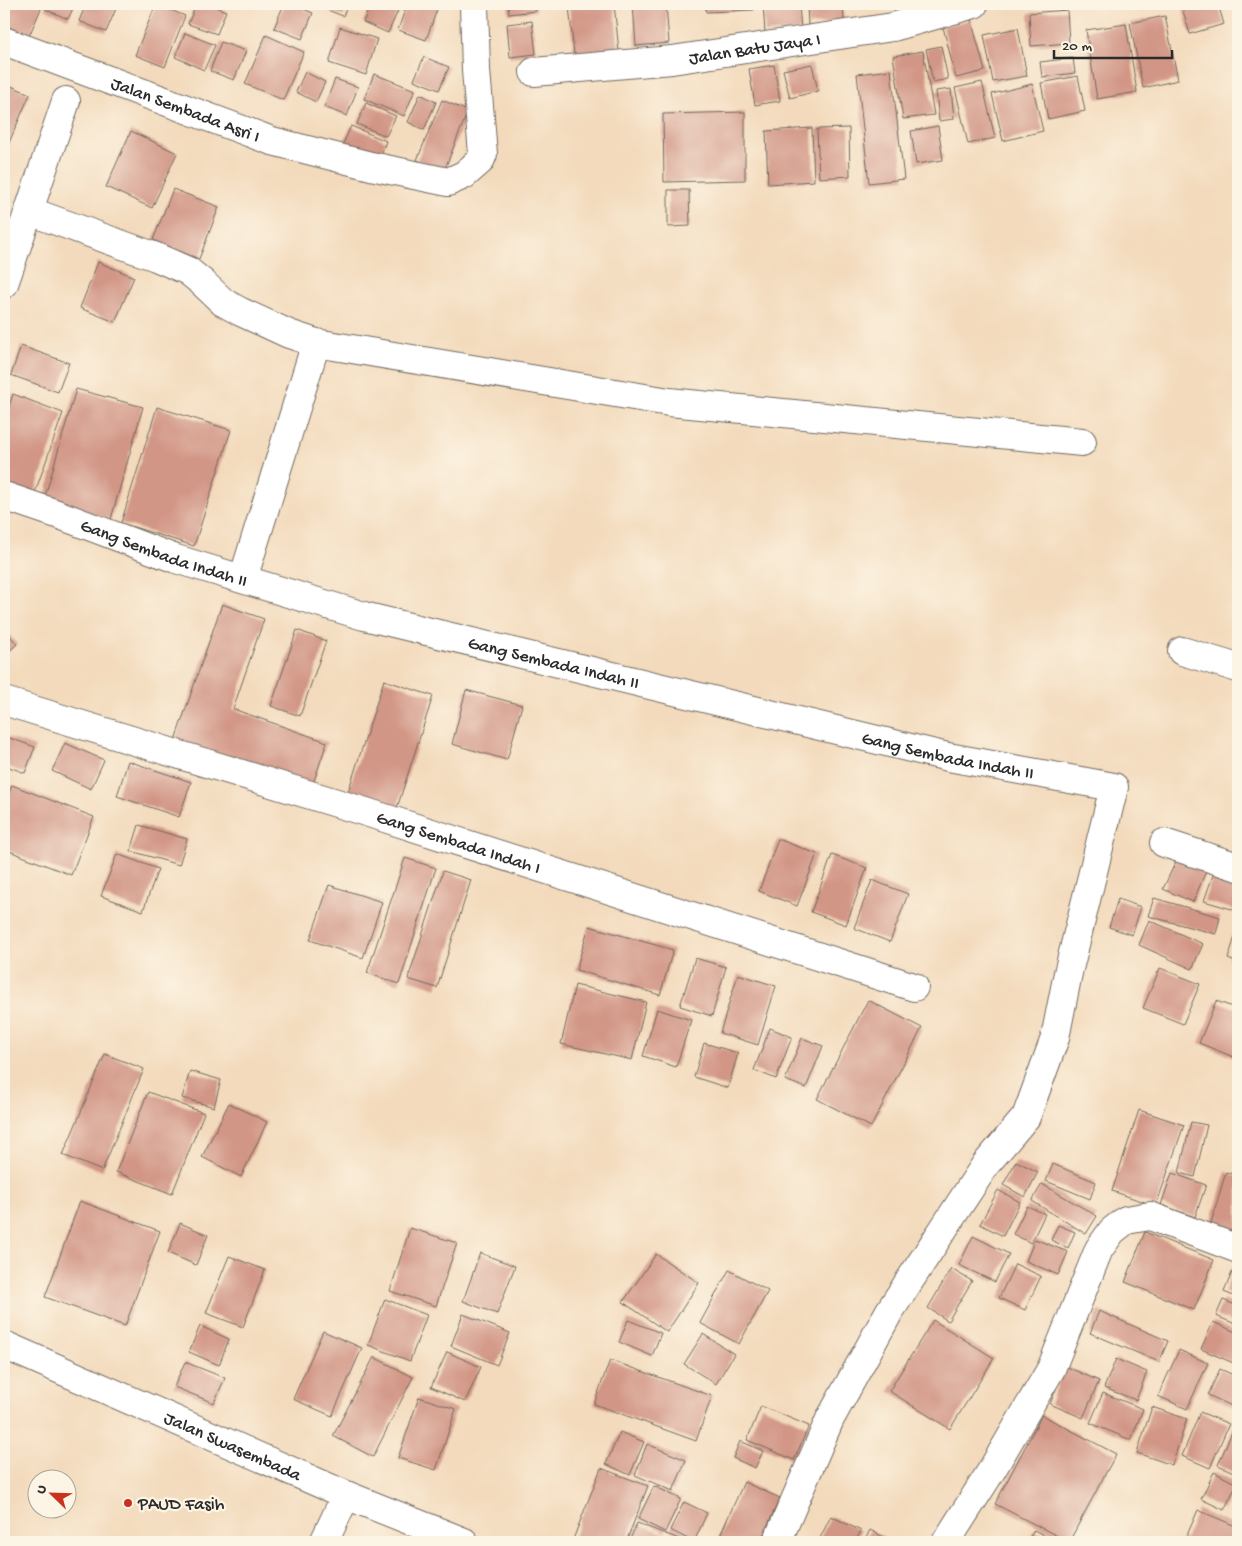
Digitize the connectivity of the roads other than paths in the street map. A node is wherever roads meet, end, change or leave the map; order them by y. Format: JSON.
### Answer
{"nodes":[{"id":1,"x":474,"y":4,"type":"edge"},
{"id":2,"x":974,"y":4,"type":"edge"},
{"id":3,"x":4,"y":41,"type":"edge"},
{"id":4,"x":534,"y":72,"type":"dead end"},
{"id":5,"x":66,"y":101,"type":"dead end"},
{"id":6,"x":29,"y":212,"type":"junction"},
{"id":7,"x":4,"y":284,"type":"edge"},
{"id":8,"x":316,"y":343,"type":"junction"},
{"id":9,"x":1082,"y":442,"type":"dead end"},
{"id":10,"x":4,"y":496,"type":"edge"},
{"id":11,"x":243,"y":579,"type":"junction"},
{"id":12,"x":1182,"y":651,"type":"dead end"},
{"id":13,"x":1238,"y":668,"type":"edge"},
{"id":14,"x":4,"y":701,"type":"edge"},
{"id":15,"x":1164,"y":844,"type":"dead end"},
{"id":16,"x":1238,"y":867,"type":"edge"},
{"id":17,"x":914,"y":987,"type":"dead end"},
{"id":18,"x":1238,"y":1249,"type":"edge"},
{"id":19,"x":4,"y":1345,"type":"edge"},
{"id":20,"x":346,"y":1495,"type":"junction"},
{"id":21,"x":324,"y":1542,"type":"edge"},
{"id":22,"x":464,"y":1542,"type":"edge"},
{"id":23,"x":777,"y":1542,"type":"edge"},
{"id":24,"x":946,"y":1542,"type":"edge"}],
"edges":[{"from":1,"to":3,"type":"street","name":"Jalan Sembada Asri I"},
{"from":2,"to":4,"type":"street","name":"Jalan Batu Jaya I"},
{"from":5,"to":6,"type":"street"},
{"from":6,"to":7,"type":"street"},
{"from":6,"to":8,"type":"street"},
{"from":8,"to":9,"type":"street"},
{"from":8,"to":11,"type":"street"},
{"from":10,"to":11,"type":"street","name":"Gang Sembada Indah II"},
{"from":11,"to":23,"type":"street","name":"Gang Sembada Indah II"},
{"from":12,"to":13,"type":"street"},
{"from":14,"to":17,"type":"street","name":"Gang Sembada Indah I"},
{"from":15,"to":16,"type":"street"},
{"from":18,"to":24,"type":"street"},
{"from":19,"to":20,"type":"street","name":"Jalan Swasembada"},
{"from":20,"to":21,"type":"street"},
{"from":20,"to":22,"type":"street","name":"Jalan Swasembada"}]}
